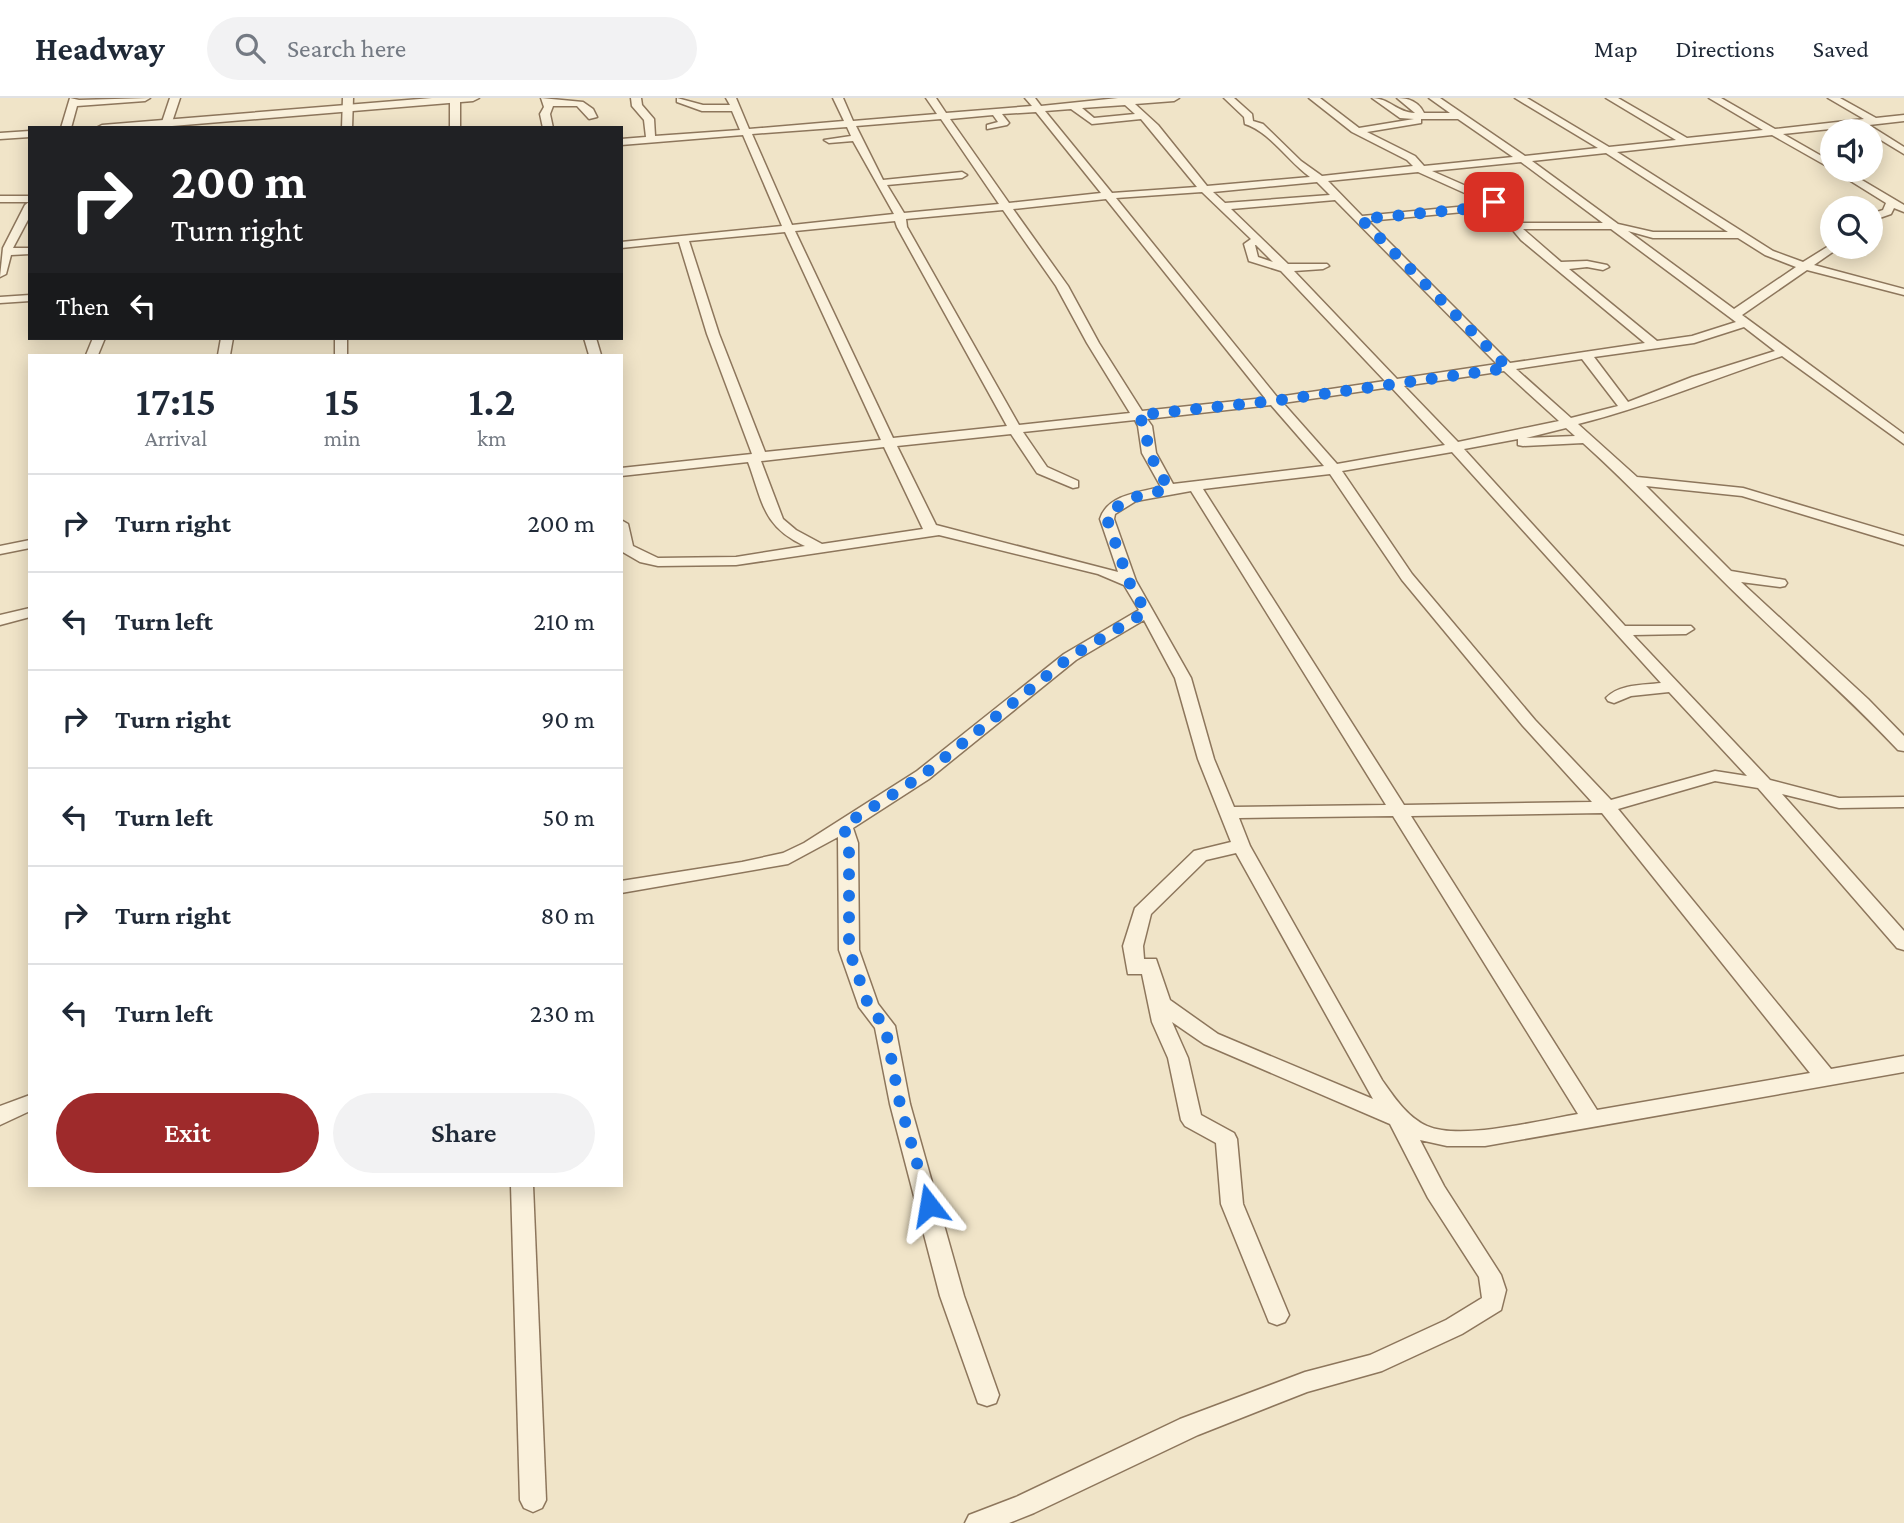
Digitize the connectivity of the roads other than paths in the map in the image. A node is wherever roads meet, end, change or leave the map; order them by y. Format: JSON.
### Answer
{"nodes":[{"id":1,"x":145,"y":98,"type":"edge"},
{"id":2,"x":174,"y":98,"type":"edge"},
{"id":3,"x":472,"y":98,"type":"edge"},
{"id":4,"x":636,"y":98,"type":"edge"},
{"id":5,"x":838,"y":98,"type":"edge"},
{"id":6,"x":931,"y":98,"type":"edge"},
{"id":7,"x":1030,"y":98,"type":"edge"},
{"id":8,"x":1174,"y":98,"type":"edge"},
{"id":9,"x":1229,"y":98,"type":"edge"},
{"id":10,"x":1314,"y":98,"type":"edge"},
{"id":11,"x":1377,"y":98,"type":"edge"},
{"id":12,"x":1402,"y":98,"type":"edge"},
{"id":13,"x":1434,"y":98,"type":"edge"},
{"id":14,"x":1520,"y":98,"type":"edge"},
{"id":15,"x":1611,"y":98,"type":"edge"},
{"id":16,"x":1714,"y":98,"type":"edge"},
{"id":17,"x":1833,"y":98,"type":"edge"},
{"id":18,"x":455,"y":99,"type":"edge"},
{"id":19,"x":1125,"y":99,"type":"edge"},
{"id":20,"x":74,"y":100,"type":"edge"},
{"id":21,"x":680,"y":100,"type":"edge"},
{"id":22,"x":547,"y":101,"type":"edge"},
{"id":23,"x":348,"y":103,"type":"edge"},
{"id":24,"x":733,"y":103,"type":"edge"},
{"id":25,"x":1073,"y":106,"type":"junction"},
{"id":26,"x":1039,"y":109,"type":"junction"},
{"id":27,"x":996,"y":113,"type":"junction"},
{"id":28,"x":1420,"y":115,"type":"junction"},
{"id":29,"x":1143,"y":116,"type":"junction"},
{"id":30,"x":1435,"y":116,"type":"junction"},
{"id":31,"x":1460,"y":116,"type":"junction"},
{"id":32,"x":592,"y":117,"type":"dead end"},
{"id":33,"x":947,"y":117,"type":"junction"},
{"id":34,"x":1904,"y":118,"type":"edge"},
{"id":35,"x":1870,"y":119,"type":"edge"},
{"id":36,"x":1883,"y":119,"type":"edge"},
{"id":37,"x":851,"y":124,"type":"junction"},
{"id":38,"x":166,"y":125,"type":"edge"},
{"id":39,"x":67,"y":126,"type":"edge"},
{"id":40,"x":145,"y":126,"type":"edge"},
{"id":41,"x":347,"y":126,"type":"edge"},
{"id":42,"x":455,"y":126,"type":"edge"},
{"id":43,"x":548,"y":126,"type":"edge"},
{"id":44,"x":990,"y":127,"type":"dead end"},
{"id":45,"x":1820,"y":127,"type":"edge"},
{"id":46,"x":1357,"y":131,"type":"junction"},
{"id":47,"x":746,"y":132,"type":"junction"},
{"id":48,"x":1777,"y":132,"type":"junction"},
{"id":49,"x":28,"y":134,"type":"edge"},
{"id":50,"x":0,"y":136,"type":"edge"},
{"id":51,"x":858,"y":138,"type":"junction"},
{"id":52,"x":1883,"y":138,"type":"edge"},
{"id":53,"x":651,"y":140,"type":"junction"},
{"id":54,"x":829,"y":140,"type":"dead end"},
{"id":55,"x":1685,"y":141,"type":"junction"},
{"id":56,"x":623,"y":142,"type":"edge"},
{"id":57,"x":1608,"y":150,"type":"junction"},
{"id":58,"x":1904,"y":151,"type":"edge"},
{"id":59,"x":1523,"y":159,"type":"junction"},
{"id":60,"x":1820,"y":159,"type":"edge"},
{"id":61,"x":1417,"y":168,"type":"junction"},
{"id":62,"x":962,"y":175,"type":"dead end"},
{"id":63,"x":1320,"y":178,"type":"junction"},
{"id":64,"x":1858,"y":182,"type":"edge"},
{"id":65,"x":881,"y":183,"type":"junction"},
{"id":66,"x":1204,"y":189,"type":"junction"},
{"id":67,"x":1107,"y":196,"type":"junction"},
{"id":68,"x":1339,"y":197,"type":"junction"},
{"id":69,"x":0,"y":199,"type":"edge"},
{"id":70,"x":28,"y":199,"type":"edge"},
{"id":71,"x":1892,"y":202,"type":"junction"},
{"id":72,"x":1224,"y":206,"type":"junction"},
{"id":73,"x":1497,"y":206,"type":"junction"},
{"id":74,"x":1006,"y":207,"type":"junction"},
{"id":75,"x":28,"y":209,"type":"edge"},
{"id":76,"x":1904,"y":209,"type":"edge"},
{"id":77,"x":1883,"y":214,"type":"edge"},
{"id":78,"x":900,"y":216,"type":"junction"},
{"id":79,"x":1361,"y":219,"type":"junction"},
{"id":80,"x":1612,"y":225,"type":"junction"},
{"id":81,"x":1513,"y":226,"type":"junction"},
{"id":82,"x":790,"y":227,"type":"junction"},
{"id":83,"x":1738,"y":235,"type":"junction"},
{"id":84,"x":684,"y":239,"type":"junction"},
{"id":85,"x":623,"y":245,"type":"edge"},
{"id":86,"x":28,"y":251,"type":"edge"},
{"id":87,"x":7,"y":252,"type":"junction"},
{"id":88,"x":1820,"y":255,"type":"edge"},
{"id":89,"x":1323,"y":266,"type":"dead end"},
{"id":90,"x":1557,"y":266,"type":"junction"},
{"id":91,"x":1803,"y":266,"type":"junction"},
{"id":92,"x":1283,"y":267,"type":"junction"},
{"id":93,"x":1603,"y":267,"type":"dead end"},
{"id":94,"x":0,"y":274,"type":"edge"},
{"id":95,"x":1904,"y":292,"type":"edge"},
{"id":96,"x":28,"y":298,"type":"edge"},
{"id":97,"x":0,"y":300,"type":"edge"},
{"id":98,"x":1740,"y":319,"type":"junction"},
{"id":99,"x":1655,"y":345,"type":"junction"},
{"id":100,"x":1783,"y":352,"type":"junction"},
{"id":101,"x":1585,"y":355,"type":"junction"},
{"id":102,"x":1508,"y":368,"type":"junction"},
{"id":103,"x":1395,"y":384,"type":"junction"},
{"id":104,"x":1273,"y":401,"type":"junction"},
{"id":105,"x":1625,"y":407,"type":"junction"},
{"id":106,"x":1138,"y":415,"type":"junction"},
{"id":107,"x":1567,"y":423,"type":"junction"},
{"id":108,"x":1015,"y":428,"type":"junction"},
{"id":109,"x":1488,"y":439,"type":"junction"},
{"id":110,"x":1586,"y":439,"type":"junction"},
{"id":111,"x":1904,"y":440,"type":"edge"},
{"id":112,"x":891,"y":444,"type":"junction"},
{"id":113,"x":1454,"y":446,"type":"junction"},
{"id":114,"x":756,"y":457,"type":"junction"},
{"id":115,"x":1334,"y":469,"type":"junction"},
{"id":116,"x":623,"y":472,"type":"edge"},
{"id":117,"x":1633,"y":481,"type":"junction"},
{"id":118,"x":1073,"y":484,"type":"dead end"},
{"id":119,"x":1194,"y":485,"type":"junction"},
{"id":120,"x":1169,"y":489,"type":"junction"},
{"id":121,"x":936,"y":531,"type":"junction"},
{"id":122,"x":1904,"y":541,"type":"edge"},
{"id":123,"x":28,"y":544,"type":"edge"},
{"id":124,"x":623,"y":545,"type":"edge"},
{"id":125,"x":822,"y":549,"type":"junction"},
{"id":126,"x":0,"y":550,"type":"edge"},
{"id":127,"x":1726,"y":575,"type":"junction"},
{"id":128,"x":1129,"y":582,"type":"junction"},
{"id":129,"x":1780,"y":583,"type":"dead end"},
{"id":130,"x":1146,"y":612,"type":"junction"},
{"id":131,"x":28,"y":613,"type":"edge"},
{"id":132,"x":0,"y":620,"type":"edge"},
{"id":133,"x":1686,"y":629,"type":"dead end"},
{"id":134,"x":1620,"y":631,"type":"junction"},
{"id":135,"x":1673,"y":687,"type":"junction"},
{"id":136,"x":1614,"y":698,"type":"dead end"},
{"id":137,"x":1904,"y":746,"type":"edge"},
{"id":138,"x":1764,"y":784,"type":"junction"},
{"id":139,"x":1904,"y":802,"type":"edge"},
{"id":140,"x":1607,"y":807,"type":"junction"},
{"id":141,"x":1396,"y":809,"type":"junction"},
{"id":142,"x":1227,"y":813,"type":"junction"},
{"id":143,"x":843,"y":826,"type":"junction"},
{"id":144,"x":1241,"y":846,"type":"junction"},
{"id":145,"x":623,"y":887,"type":"edge"},
{"id":146,"x":1904,"y":943,"type":"edge"},
{"id":147,"x":1149,"y":964,"type":"junction"},
{"id":148,"x":1904,"y":1064,"type":"edge"},
{"id":149,"x":1826,"y":1078,"type":"junction"},
{"id":150,"x":28,"y":1104,"type":"edge"},
{"id":151,"x":0,"y":1117,"type":"edge"},
{"id":152,"x":1398,"y":1118,"type":"junction"},
{"id":153,"x":1592,"y":1119,"type":"junction"},
{"id":154,"x":522,"y":1187,"type":"edge"},
{"id":155,"x":1277,"y":1315,"type":"dead end"},
{"id":156,"x":987,"y":1395,"type":"dead end"},
{"id":157,"x":533,"y":1500,"type":"dead end"},
{"id":158,"x":978,"y":1523,"type":"edge"}],
"edges":[{"from":1,"to":20,"type":"street"},
{"from":2,"to":38,"type":"street"},
{"from":3,"to":18,"type":"street"},
{"from":4,"to":53,"type":"street"},
{"from":5,"to":37,"type":"street"},
{"from":6,"to":33,"type":"street"},
{"from":7,"to":26,"type":"street"},
{"from":8,"to":19,"type":"street"},
{"from":9,"to":63,"type":"street"},
{"from":10,"to":46,"type":"street"},
{"from":11,"to":28,"type":"street"},
{"from":12,"to":28,"type":"street"},
{"from":13,"to":31,"type":"street"},
{"from":14,"to":57,"type":"street"},
{"from":15,"to":55,"type":"street"},
{"from":16,"to":48,"type":"street"},
{"from":17,"to":35,"type":"street"},
{"from":18,"to":23,"type":"street"},
{"from":18,"to":42,"type":"street"},
{"from":19,"to":25,"type":"street"},
{"from":19,"to":29,"type":"street"},
{"from":20,"to":39,"type":"street"},
{"from":21,"to":24,"type":"street"},
{"from":22,"to":32,"type":"street"},
{"from":22,"to":43,"type":"street"},
{"from":23,"to":38,"type":"street"},
{"from":23,"to":41,"type":"street"},
{"from":24,"to":47,"type":"street"},
{"from":25,"to":26,"type":"street"},
{"from":25,"to":29,"type":"street"},
{"from":26,"to":27,"type":"street"},
{"from":26,"to":67,"type":"street"},
{"from":27,"to":33,"type":"street"},
{"from":27,"to":44,"type":"street"},
{"from":28,"to":30,"type":"street"},
{"from":29,"to":66,"type":"street"},
{"from":30,"to":31,"type":"street"},
{"from":30,"to":46,"type":"street"},
{"from":31,"to":59,"type":"street"},
{"from":33,"to":37,"type":"street"},
{"from":33,"to":74,"type":"street"},
{"from":34,"to":36,"type":"street"},
{"from":37,"to":47,"type":"street"},
{"from":37,"to":51,"type":"street"},
{"from":38,"to":40,"type":"street"},
{"from":45,"to":48,"type":"street"},
{"from":46,"to":61,"type":"street"},
{"from":47,"to":53,"type":"street"},
{"from":47,"to":82,"type":"street"},
{"from":48,"to":55,"type":"street"},
{"from":48,"to":60,"type":"street"},
{"from":49,"to":50,"type":"street"},
{"from":51,"to":54,"type":"street"},
{"from":51,"to":65,"type":"street"},
{"from":52,"to":58,"type":"street"},
{"from":53,"to":56,"type":"street"},
{"from":55,"to":57,"type":"street"},
{"from":57,"to":59,"type":"street"},
{"from":57,"to":83,"type":"street"},
{"from":59,"to":61,"type":"street"},
{"from":59,"to":80,"type":"street"},
{"from":61,"to":63,"type":"street"},
{"from":61,"to":73,"type":"street"},
{"from":62,"to":65,"type":"street"},
{"from":63,"to":66,"type":"street"},
{"from":63,"to":68,"type":"street"},
{"from":64,"to":71,"type":"street"},
{"from":65,"to":78,"type":"street"},
{"from":66,"to":67,"type":"street"},
{"from":66,"to":72,"type":"street"},
{"from":67,"to":74,"type":"street"},
{"from":67,"to":104,"type":"street"},
{"from":68,"to":72,"type":"street"},
{"from":68,"to":79,"type":"street"},
{"from":69,"to":70,"type":"street"},
{"from":71,"to":76,"type":"street"},
{"from":71,"to":77,"type":"street"},
{"from":72,"to":92,"type":"street"},
{"from":73,"to":79,"type":"street"},
{"from":73,"to":81,"type":"street"},
{"from":74,"to":78,"type":"street"},
{"from":74,"to":106,"type":"street"},
{"from":75,"to":87,"type":"street"},
{"from":78,"to":82,"type":"street"},
{"from":78,"to":108,"type":"street"},
{"from":79,"to":102,"type":"street"},
{"from":80,"to":81,"type":"street"},
{"from":80,"to":83,"type":"street"},
{"from":80,"to":98,"type":"street"},
{"from":81,"to":90,"type":"street"},
{"from":82,"to":84,"type":"street"},
{"from":82,"to":112,"type":"street"},
{"from":83,"to":91,"type":"street"},
{"from":84,"to":85,"type":"street"},
{"from":84,"to":114,"type":"street"},
{"from":86,"to":87,"type":"street"},
{"from":87,"to":94,"type":"street"},
{"from":88,"to":91,"type":"street"},
{"from":89,"to":92,"type":"street"},
{"from":90,"to":93,"type":"street"},
{"from":90,"to":99,"type":"street"},
{"from":91,"to":95,"type":"street"},
{"from":91,"to":98,"type":"street"},
{"from":92,"to":103,"type":"street"},
{"from":96,"to":97,"type":"street"},
{"from":98,"to":99,"type":"street"},
{"from":98,"to":100,"type":"street"},
{"from":99,"to":101,"type":"street"},
{"from":100,"to":105,"type":"street"},
{"from":100,"to":111,"type":"street"},
{"from":101,"to":102,"type":"street"},
{"from":101,"to":105,"type":"street"},
{"from":102,"to":103,"type":"street"},
{"from":102,"to":107,"type":"street"},
{"from":103,"to":104,"type":"street"},
{"from":103,"to":113,"type":"street"},
{"from":104,"to":106,"type":"street"},
{"from":104,"to":115,"type":"street"},
{"from":105,"to":107,"type":"street"},
{"from":106,"to":108,"type":"street"},
{"from":106,"to":120,"type":"street"},
{"from":107,"to":109,"type":"street"},
{"from":107,"to":110,"type":"street"},
{"from":108,"to":112,"type":"street"},
{"from":108,"to":118,"type":"street"},
{"from":109,"to":110,"type":"street"},
{"from":109,"to":113,"type":"street"},
{"from":110,"to":117,"type":"street"},
{"from":112,"to":114,"type":"street"},
{"from":112,"to":121,"type":"street"},
{"from":113,"to":115,"type":"street"},
{"from":113,"to":134,"type":"street"},
{"from":114,"to":116,"type":"street"},
{"from":114,"to":125,"type":"street"},
{"from":115,"to":119,"type":"street"},
{"from":115,"to":140,"type":"street"},
{"from":117,"to":122,"type":"street"},
{"from":117,"to":127,"type":"street"},
{"from":119,"to":120,"type":"street"},
{"from":119,"to":141,"type":"street"},
{"from":120,"to":128,"type":"street"},
{"from":121,"to":125,"type":"street"},
{"from":121,"to":128,"type":"street"},
{"from":123,"to":126,"type":"street"},
{"from":124,"to":125,"type":"street"},
{"from":127,"to":129,"type":"street"},
{"from":127,"to":137,"type":"street"},
{"from":128,"to":130,"type":"street"},
{"from":130,"to":142,"type":"street"},
{"from":130,"to":143,"type":"street"},
{"from":131,"to":132,"type":"street"},
{"from":133,"to":134,"type":"street"},
{"from":134,"to":135,"type":"street"},
{"from":135,"to":136,"type":"street"},
{"from":135,"to":138,"type":"street"},
{"from":138,"to":139,"type":"street"},
{"from":138,"to":140,"type":"street"},
{"from":138,"to":146,"type":"street"},
{"from":140,"to":141,"type":"street"},
{"from":140,"to":149,"type":"street"},
{"from":141,"to":142,"type":"street"},
{"from":141,"to":153,"type":"street"},
{"from":142,"to":144,"type":"street"},
{"from":143,"to":145,"type":"street"},
{"from":143,"to":156,"type":"street"},
{"from":144,"to":147,"type":"street"},
{"from":144,"to":152,"type":"street"},
{"from":147,"to":152,"type":"street"},
{"from":147,"to":155,"type":"street"},
{"from":148,"to":149,"type":"street"},
{"from":149,"to":153,"type":"street"},
{"from":150,"to":151,"type":"street"},
{"from":152,"to":153,"type":"street"},
{"from":152,"to":158,"type":"street"},
{"from":154,"to":157,"type":"street"}]}
